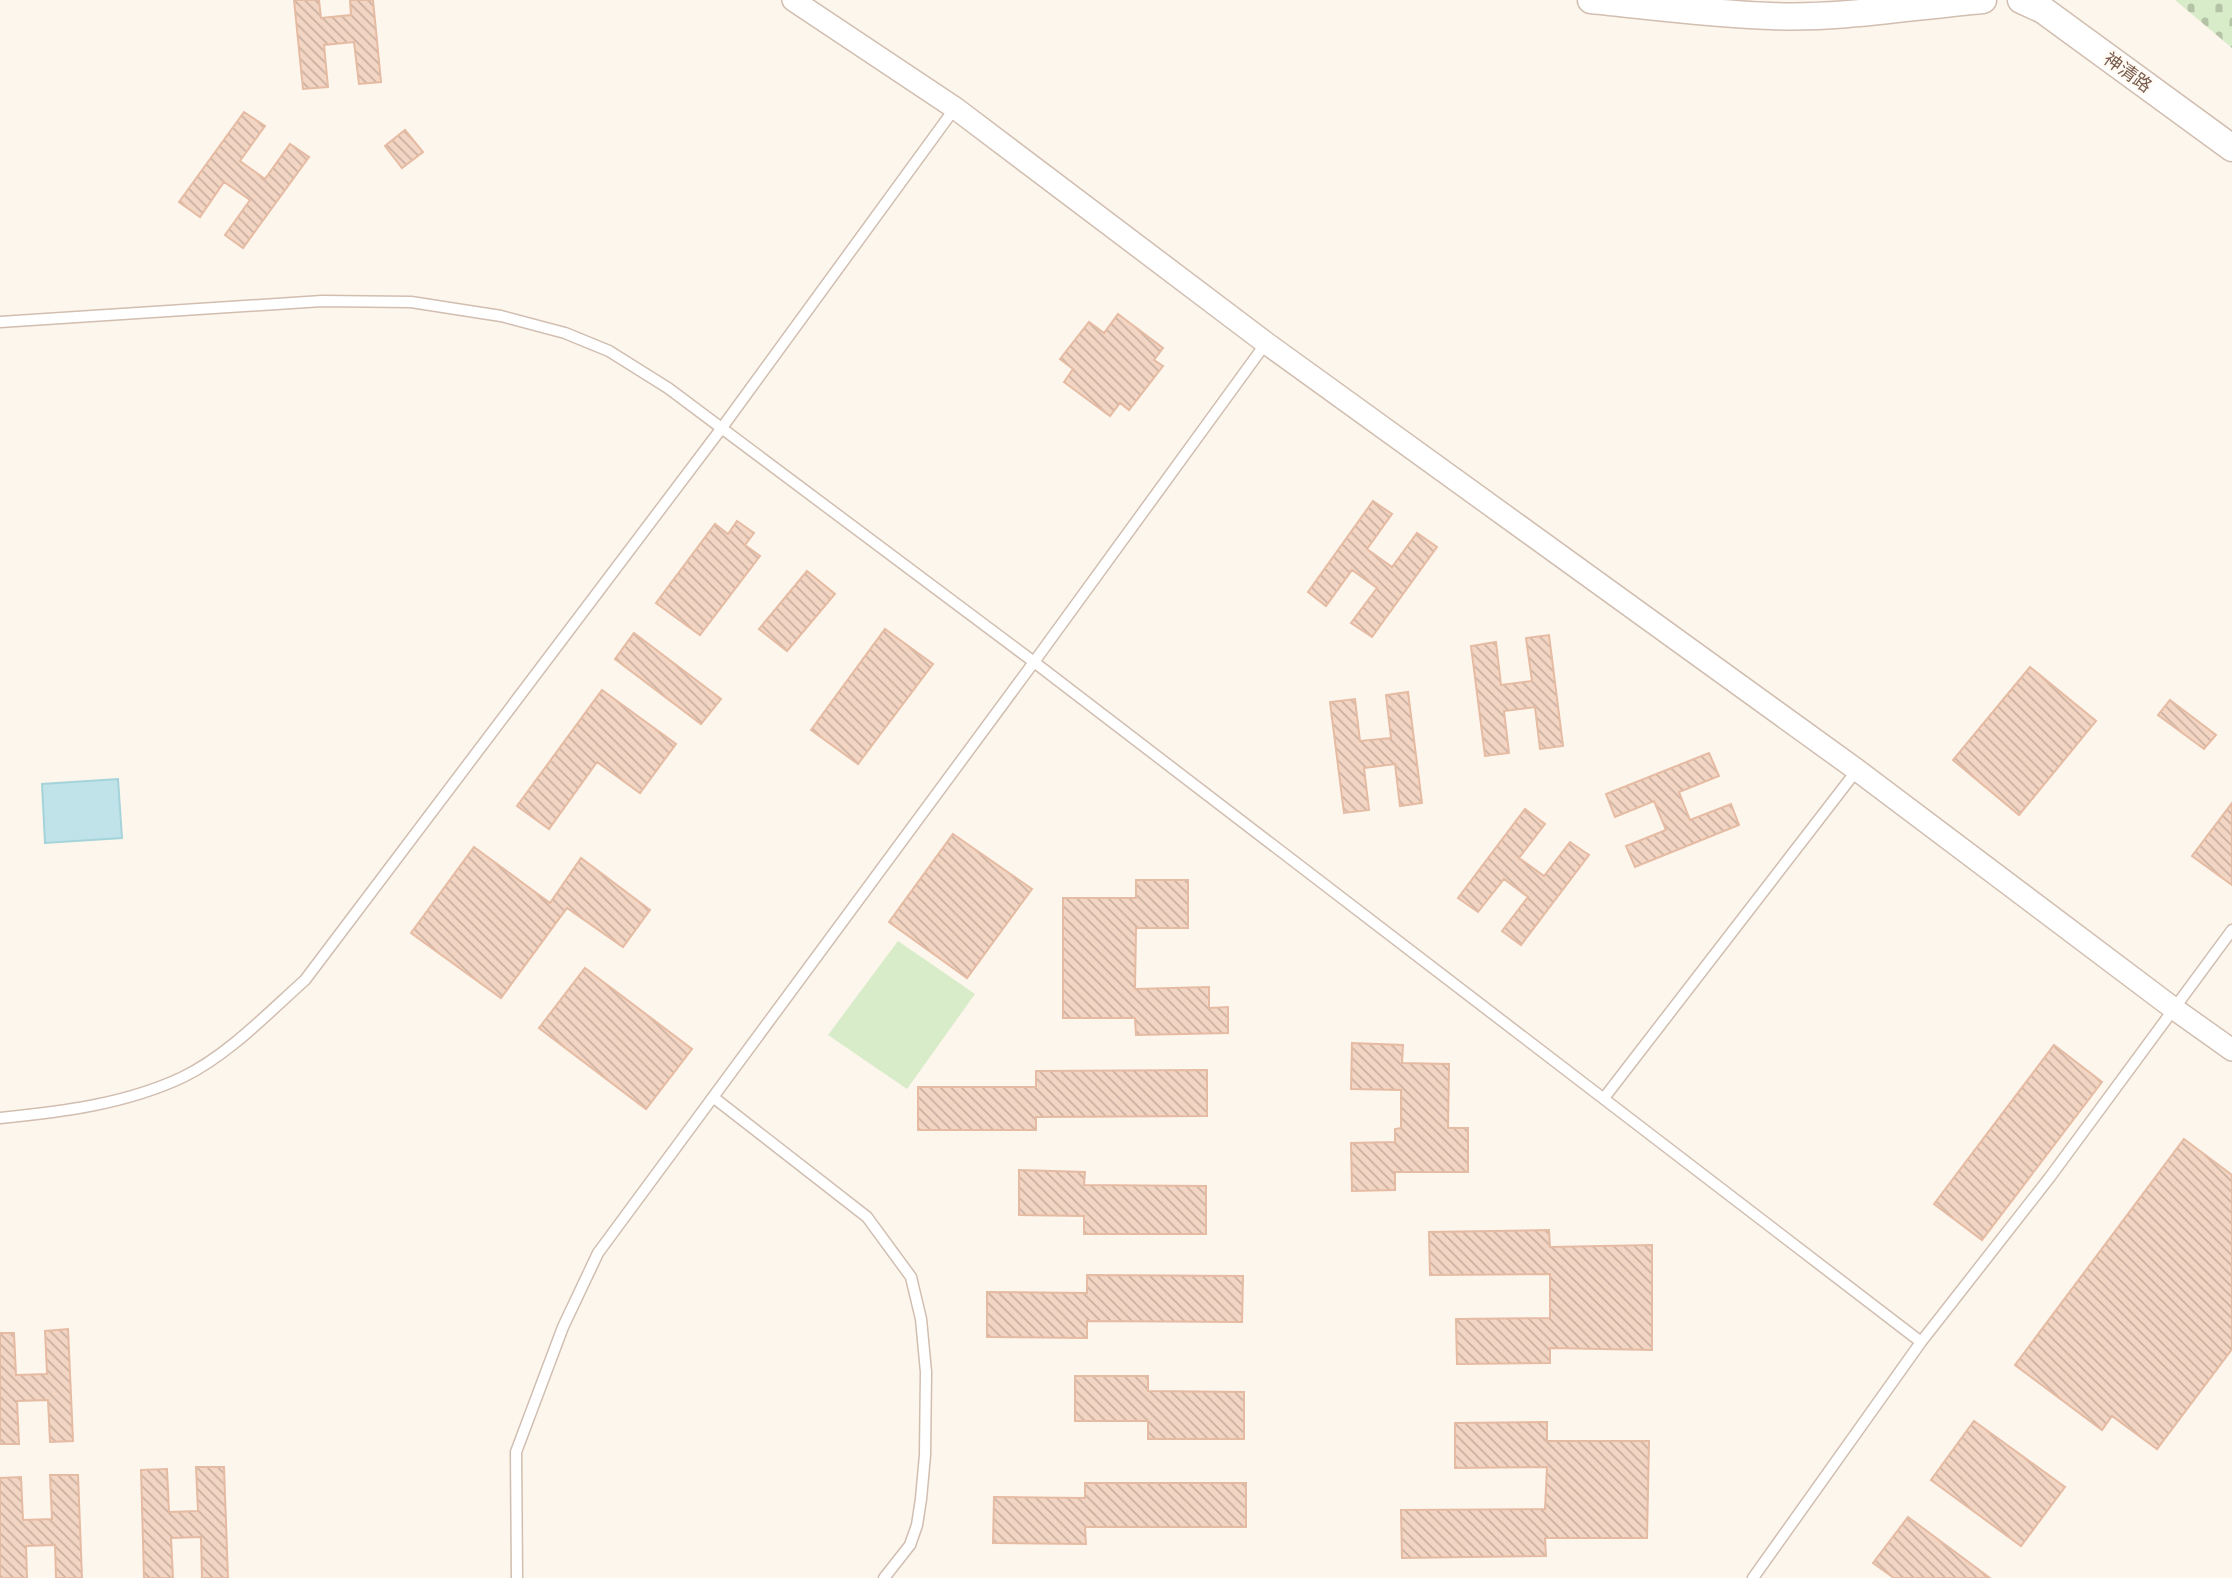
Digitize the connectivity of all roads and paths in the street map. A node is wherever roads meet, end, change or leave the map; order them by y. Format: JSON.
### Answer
{"nodes":[{"id":1,"x":793,"y":0,"type":"edge"},
{"id":2,"x":1591,"y":0,"type":"edge"},
{"id":3,"x":1983,"y":0,"type":"edge"},
{"id":4,"x":2037,"y":3,"type":"edge"},
{"id":5,"x":955,"y":108,"type":"junction"},
{"id":6,"x":2232,"y":148,"type":"edge"},
{"id":7,"x":0,"y":322,"type":"edge"},
{"id":8,"x":1266,"y":343,"type":"junction"},
{"id":9,"x":721,"y":429,"type":"junction"},
{"id":10,"x":1034,"y":662,"type":"junction"},
{"id":11,"x":1857,"y":769,"type":"junction"},
{"id":12,"x":2232,"y":930,"type":"edge"},
{"id":13,"x":2173,"y":1008,"type":"junction"},
{"id":14,"x":2232,"y":1050,"type":"edge"},
{"id":15,"x":713,"y":1097,"type":"junction"},
{"id":16,"x":1604,"y":1098,"type":"junction"},
{"id":17,"x":0,"y":1118,"type":"edge"},
{"id":18,"x":1921,"y":1342,"type":"junction"},
{"id":19,"x":517,"y":1578,"type":"edge"},
{"id":20,"x":884,"y":1578,"type":"edge"},
{"id":21,"x":1753,"y":1578,"type":"edge"}],
"edges":[{"from":1,"to":5,"type":"street"},
{"from":2,"to":3,"type":"street"},
{"from":4,"to":6,"type":"street","name":"神清路"},
{"from":5,"to":8,"type":"street"},
{"from":5,"to":9,"type":"lane"},
{"from":7,"to":9,"type":"lane"},
{"from":8,"to":10,"type":"lane"},
{"from":8,"to":11,"type":"street"},
{"from":9,"to":10,"type":"lane"},
{"from":9,"to":17,"type":"lane"},
{"from":10,"to":15,"type":"lane"},
{"from":10,"to":16,"type":"lane"},
{"from":11,"to":13,"type":"street"},
{"from":11,"to":16,"type":"lane"},
{"from":12,"to":13,"type":"lane"},
{"from":13,"to":14,"type":"street"},
{"from":13,"to":18,"type":"lane"},
{"from":15,"to":19,"type":"lane"},
{"from":15,"to":20,"type":"lane"},
{"from":16,"to":18,"type":"lane"},
{"from":18,"to":21,"type":"lane"}]}
